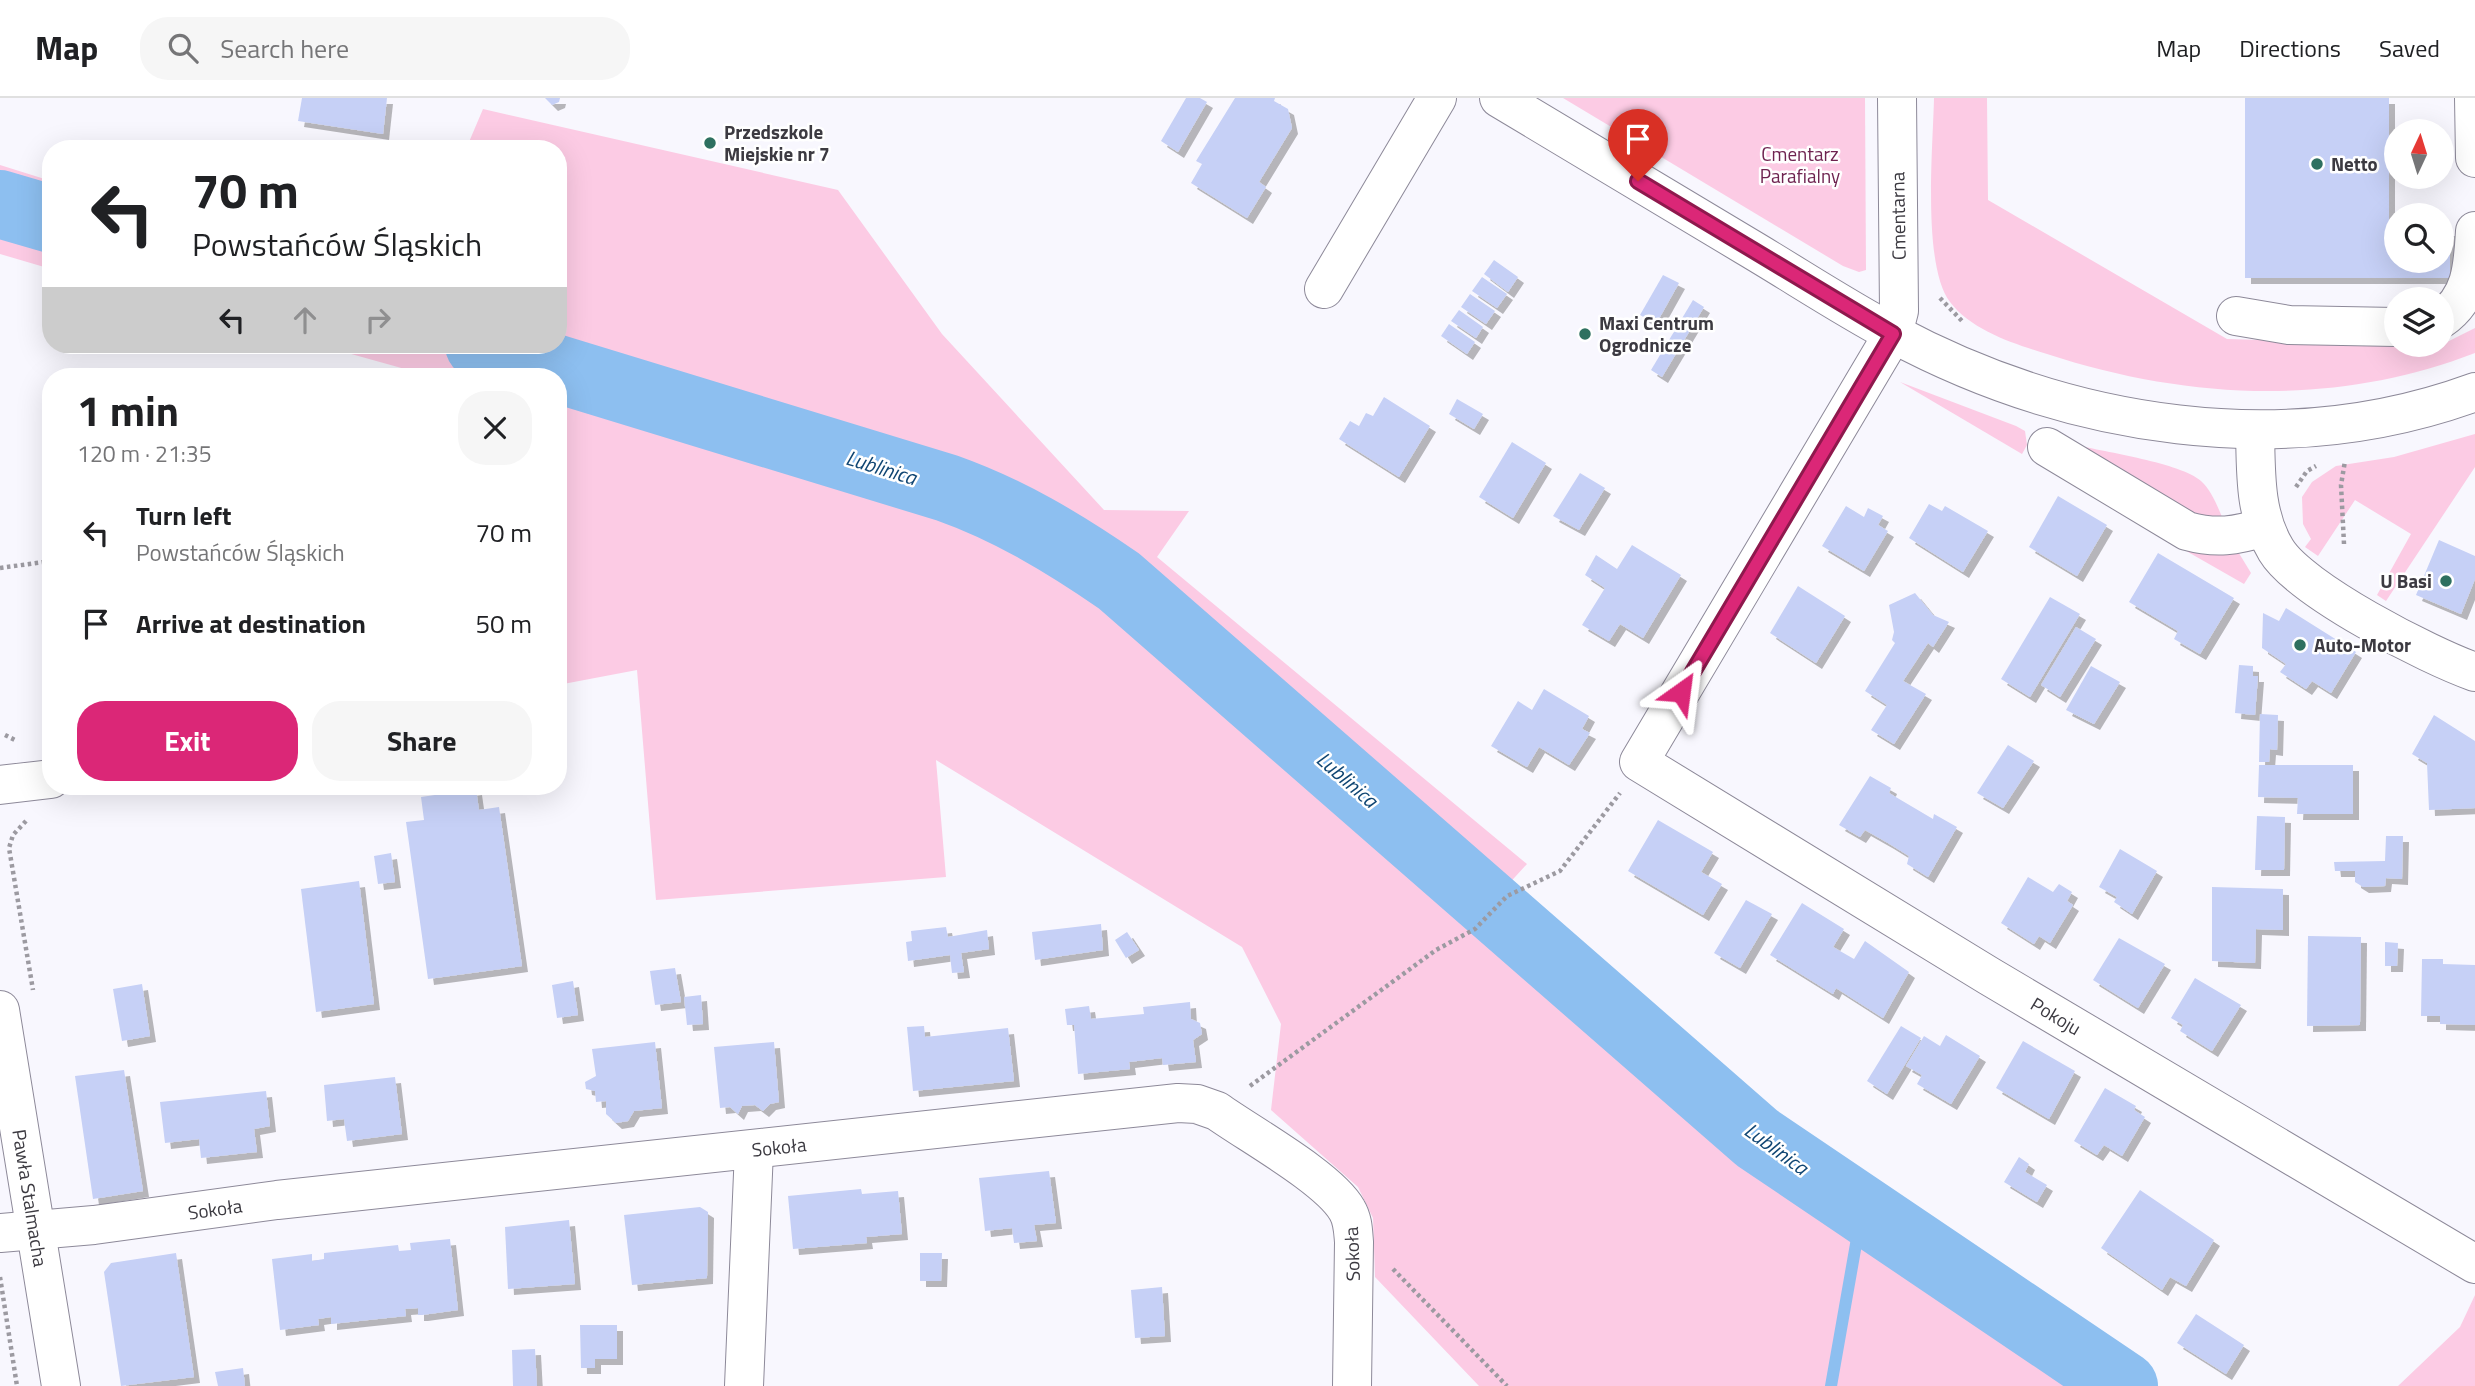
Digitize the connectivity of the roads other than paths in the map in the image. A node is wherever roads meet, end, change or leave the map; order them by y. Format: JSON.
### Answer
{"nodes":[{"id":1,"x":1437,"y":98,"type":"edge"},
{"id":2,"x":1499,"y":98,"type":"edge"},
{"id":3,"x":1897,"y":98,"type":"edge"},
{"id":4,"x":2474,"y":98,"type":"edge"},
{"id":5,"x":2475,"y":158,"type":"edge"},
{"id":6,"x":2475,"y":231,"type":"edge"},
{"id":7,"x":1324,"y":289,"type":"dead end"},
{"id":8,"x":2454,"y":310,"type":"edge"},
{"id":9,"x":2236,"y":316,"type":"dead end"},
{"id":10,"x":2384,"y":327,"type":"edge"},
{"id":11,"x":1893,"y":334,"type":"junction"},
{"id":12,"x":2475,"y":392,"type":"edge"},
{"id":13,"x":2255,"y":430,"type":"junction"},
{"id":14,"x":2047,"y":447,"type":"dead end"},
{"id":15,"x":2264,"y":527,"type":"junction"},
{"id":16,"x":2475,"y":672,"type":"edge"},
{"id":17,"x":42,"y":780,"type":"edge"},
{"id":18,"x":0,"y":785,"type":"edge"},
{"id":19,"x":0,"y":1010,"type":"edge"},
{"id":20,"x":754,"y":1150,"type":"junction"},
{"id":21,"x":18,"y":1231,"type":"edge"},
{"id":22,"x":2475,"y":1264,"type":"edge"},
{"id":23,"x":61,"y":1386,"type":"edge"},
{"id":24,"x":744,"y":1386,"type":"edge"},
{"id":25,"x":1352,"y":1386,"type":"edge"}],
"edges":[{"from":1,"to":7,"type":"street"},
{"from":2,"to":11,"type":"street"},
{"from":3,"to":11,"type":"street","name":"Cmentarna"},
{"from":4,"to":5,"type":"street"},
{"from":6,"to":8,"type":"street"},
{"from":9,"to":10,"type":"street"},
{"from":11,"to":13,"type":"street"},
{"from":11,"to":22,"type":"street","name":"Pokoju"},
{"from":12,"to":13,"type":"street"},
{"from":13,"to":15,"type":"street"},
{"from":14,"to":15,"type":"street"},
{"from":15,"to":16,"type":"street"},
{"from":17,"to":18,"type":"street"},
{"from":19,"to":21,"type":"street","name":"Pawła Stalmacha"},
{"from":20,"to":21,"type":"street","name":"Sokoła"},
{"from":20,"to":24,"type":"street"},
{"from":20,"to":25,"type":"street","name":"Sokoła"},
{"from":21,"to":23,"type":"street","name":"Pawła Stalmacha"}]}
